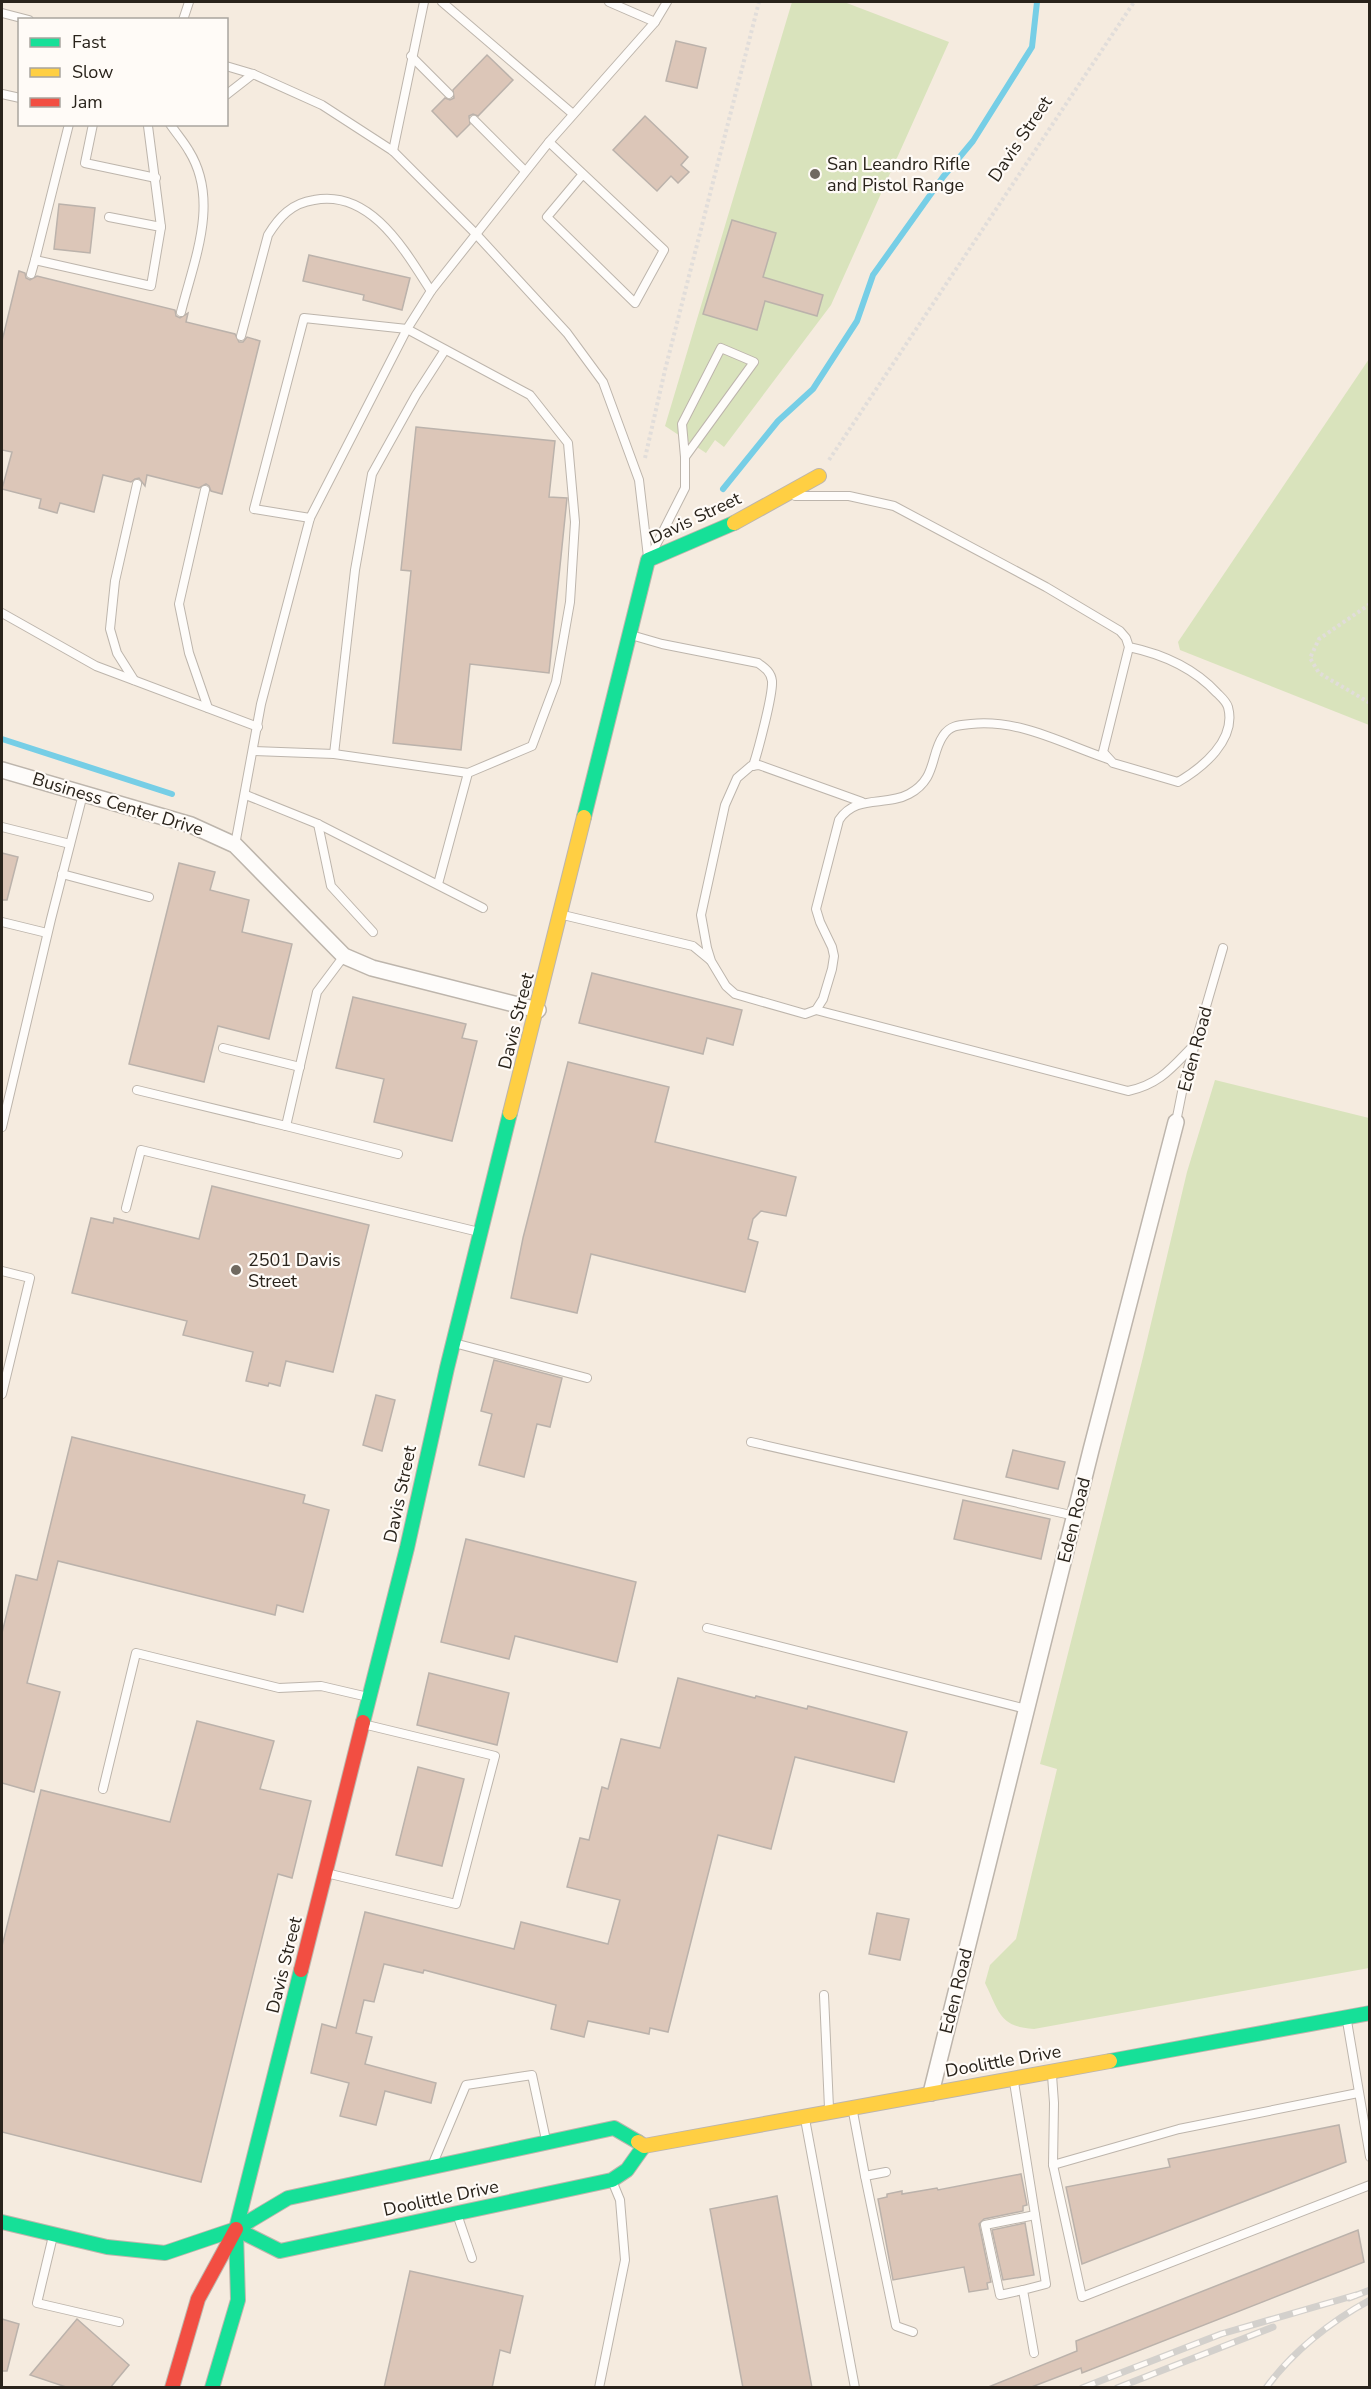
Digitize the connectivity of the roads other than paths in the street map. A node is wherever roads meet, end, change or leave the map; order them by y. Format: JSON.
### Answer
{"nodes":[{"id":1,"x":189,"y":2,"type":"edge"},
{"id":2,"x":424,"y":2,"type":"edge"},
{"id":3,"x":442,"y":2,"type":"edge"},
{"id":4,"x":609,"y":2,"type":"edge"},
{"id":5,"x":667,"y":2,"type":"edge"},
{"id":6,"x":2,"y":13,"type":"edge"},
{"id":7,"x":21,"y":18,"type":"edge"},
{"id":8,"x":184,"y":18,"type":"edge"},
{"id":9,"x":655,"y":22,"type":"junction"},
{"id":10,"x":411,"y":56,"type":"junction"},
{"id":11,"x":228,"y":67,"type":"edge"},
{"id":12,"x":253,"y":74,"type":"junction"},
{"id":13,"x":228,"y":93,"type":"edge"},
{"id":14,"x":2,"y":94,"type":"edge"},
{"id":15,"x":448,"y":94,"type":"dead end"},
{"id":16,"x":18,"y":98,"type":"edge"},
{"id":17,"x":573,"y":114,"type":"junction"},
{"id":18,"x":474,"y":120,"type":"dead end"},
{"id":19,"x":68,"y":126,"type":"edge"},
{"id":20,"x":93,"y":126,"type":"edge"},
{"id":21,"x":147,"y":126,"type":"edge"},
{"id":22,"x":171,"y":126,"type":"edge"},
{"id":23,"x":549,"y":142,"type":"junction"},
{"id":24,"x":393,"y":152,"type":"junction"},
{"id":25,"x":525,"y":171,"type":"junction"},
{"id":26,"x":584,"y":174,"type":"junction"},
{"id":27,"x":156,"y":178,"type":"junction"},
{"id":28,"x":108,"y":217,"type":"dead end"},
{"id":29,"x":161,"y":227,"type":"junction"},
{"id":30,"x":476,"y":233,"type":"junction"},
{"id":31,"x":35,"y":260,"type":"junction"},
{"id":32,"x":31,"y":274,"type":"dead end"},
{"id":33,"x":431,"y":291,"type":"junction"},
{"id":34,"x":181,"y":312,"type":"dead end"},
{"id":35,"x":407,"y":329,"type":"junction"},
{"id":36,"x":241,"y":336,"type":"dead end"},
{"id":37,"x":445,"y":350,"type":"junction"},
{"id":38,"x":684,"y":457,"type":"junction"},
{"id":39,"x":819,"y":476,"type":"road end"},
{"id":40,"x":137,"y":484,"type":"dead end"},
{"id":41,"x":205,"y":490,"type":"dead end"},
{"id":42,"x":781,"y":496,"type":"junction"},
{"id":43,"x":310,"y":518,"type":"junction"},
{"id":44,"x":648,"y":560,"type":"junction"},
{"id":45,"x":2,"y":613,"type":"edge"},
{"id":46,"x":630,"y":634,"type":"junction"},
{"id":47,"x":1129,"y":647,"type":"junction"},
{"id":48,"x":134,"y":680,"type":"junction"},
{"id":49,"x":208,"y":708,"type":"junction"},
{"id":50,"x":258,"y":727,"type":"junction"},
{"id":51,"x":253,"y":751,"type":"junction"},
{"id":52,"x":334,"y":754,"type":"junction"},
{"id":53,"x":1108,"y":759,"type":"junction"},
{"id":54,"x":753,"y":766,"type":"junction"},
{"id":55,"x":2,"y":770,"type":"edge"},
{"id":56,"x":468,"y":773,"type":"junction"},
{"id":57,"x":83,"y":792,"type":"junction"},
{"id":58,"x":246,"y":795,"type":"junction"},
{"id":59,"x":862,"y":802,"type":"junction"},
{"id":60,"x":318,"y":824,"type":"junction"},
{"id":61,"x":2,"y":827,"type":"edge"},
{"id":62,"x":70,"y":844,"type":"junction"},
{"id":63,"x":235,"y":845,"type":"junction"},
{"id":64,"x":62,"y":874,"type":"junction"},
{"id":65,"x":438,"y":884,"type":"junction"},
{"id":66,"x":148,"y":897,"type":"dead end"},
{"id":67,"x":483,"y":908,"type":"dead end"},
{"id":68,"x":561,"y":914,"type":"junction"},
{"id":69,"x":2,"y":922,"type":"edge"},
{"id":70,"x":373,"y":932,"type":"dead end"},
{"id":71,"x":47,"y":933,"type":"junction"},
{"id":72,"x":1223,"y":948,"type":"dead end"},
{"id":73,"x":344,"y":956,"type":"junction"},
{"id":74,"x":711,"y":961,"type":"junction"},
{"id":75,"x":537,"y":1010,"type":"junction"},
{"id":76,"x":816,"y":1010,"type":"junction"},
{"id":77,"x":1196,"y":1044,"type":"junction"},
{"id":78,"x":223,"y":1048,"type":"dead end"},
{"id":79,"x":300,"y":1067,"type":"junction"},
{"id":80,"x":138,"y":1090,"type":"dead end"},
{"id":81,"x":1176,"y":1122,"type":"joint"},
{"id":82,"x":286,"y":1126,"type":"junction"},
{"id":83,"x":2,"y":1127,"type":"edge"},
{"id":84,"x":398,"y":1154,"type":"dead end"},
{"id":85,"x":126,"y":1209,"type":"dead end"},
{"id":86,"x":480,"y":1232,"type":"junction"},
{"id":87,"x":2,"y":1270,"type":"edge"},
{"id":88,"x":453,"y":1343,"type":"junction"},
{"id":89,"x":587,"y":1378,"type":"dead end"},
{"id":90,"x":2,"y":1394,"type":"edge"},
{"id":91,"x":751,"y":1442,"type":"dead end"},
{"id":92,"x":1075,"y":1516,"type":"junction"},
{"id":93,"x":707,"y":1628,"type":"dead end"},
{"id":94,"x":369,"y":1697,"type":"junction"},
{"id":95,"x":1026,"y":1709,"type":"junction"},
{"id":96,"x":363,"y":1724,"type":"junction"},
{"id":97,"x":103,"y":1789,"type":"dead end"},
{"id":98,"x":324,"y":1873,"type":"junction"},
{"id":99,"x":824,"y":1995,"type":"dead end"},
{"id":100,"x":1370,"y":2013,"type":"edge"},
{"id":101,"x":1346,"y":2017,"type":"junction"},
{"id":102,"x":1051,"y":2071,"type":"junction"},
{"id":103,"x":1014,"y":2078,"type":"junction"},
{"id":104,"x":931,"y":2093,"type":"junction"},
{"id":105,"x":1358,"y":2093,"type":"junction"},
{"id":106,"x":852,"y":2108,"type":"junction"},
{"id":107,"x":829,"y":2112,"type":"junction"},
{"id":108,"x":804,"y":2118,"type":"junction"},
{"id":109,"x":546,"y":2142,"type":"junction"},
{"id":110,"x":644,"y":2146,"type":"junction"},
{"id":111,"x":1370,"y":2157,"type":"edge"},
{"id":112,"x":433,"y":2165,"type":"junction"},
{"id":113,"x":1053,"y":2165,"type":"junction"},
{"id":114,"x":886,"y":2172,"type":"dead end"},
{"id":115,"x":865,"y":2176,"type":"junction"},
{"id":116,"x":612,"y":2180,"type":"junction"},
{"id":117,"x":1370,"y":2185,"type":"edge"},
{"id":118,"x":457,"y":2213,"type":"junction"},
{"id":119,"x":1035,"y":2215,"type":"junction"},
{"id":120,"x":2,"y":2222,"type":"edge"},
{"id":121,"x":236,"y":2229,"type":"junction"},
{"id":122,"x":53,"y":2234,"type":"junction"},
{"id":123,"x":472,"y":2258,"type":"dead end"},
{"id":124,"x":1023,"y":2290,"type":"junction"},
{"id":125,"x":119,"y":2322,"type":"dead end"},
{"id":126,"x":912,"y":2332,"type":"dead end"},
{"id":127,"x":1034,"y":2353,"type":"dead end"},
{"id":128,"x":172,"y":2388,"type":"edge"},
{"id":129,"x":212,"y":2388,"type":"edge"},
{"id":130,"x":598,"y":2388,"type":"edge"},
{"id":131,"x":855,"y":2388,"type":"edge"}],
"edges":[{"from":1,"to":8,"type":"lane"},
{"from":2,"to":10,"type":"lane"},
{"from":3,"to":17,"type":"lane"},
{"from":4,"to":9,"type":"lane"},
{"from":5,"to":9,"type":"lane"},
{"from":6,"to":7,"type":"lane"},
{"from":9,"to":17,"type":"lane"},
{"from":10,"to":15,"type":"lane"},
{"from":10,"to":24,"type":"lane"},
{"from":11,"to":12,"type":"lane"},
{"from":12,"to":13,"type":"lane"},
{"from":12,"to":24,"type":"lane"},
{"from":14,"to":16,"type":"lane"},
{"from":17,"to":23,"type":"lane"},
{"from":18,"to":25,"type":"lane"},
{"from":19,"to":31,"type":"lane"},
{"from":20,"to":27,"type":"lane"},
{"from":21,"to":27,"type":"lane"},
{"from":22,"to":34,"type":"lane"},
{"from":23,"to":25,"type":"lane"},
{"from":23,"to":26,"type":"lane"},
{"from":24,"to":30,"type":"lane"},
{"from":25,"to":30,"type":"lane"},
{"from":26,"to":26,"type":"lane"},
{"from":27,"to":29,"type":"lane"},
{"from":28,"to":29,"type":"lane"},
{"from":29,"to":31,"type":"lane"},
{"from":30,"to":33,"type":"lane"},
{"from":30,"to":44,"type":"lane"},
{"from":31,"to":32,"type":"lane"},
{"from":33,"to":35,"type":"lane"},
{"from":33,"to":36,"type":"lane"},
{"from":35,"to":37,"type":"lane"},
{"from":35,"to":43,"type":"lane"},
{"from":35,"to":43,"type":"lane"},
{"from":37,"to":52,"type":"lane"},
{"from":37,"to":56,"type":"lane"},
{"from":38,"to":38,"type":"lane"},
{"from":38,"to":44,"type":"lane"},
{"from":39,"to":42,"type":"main road","name":"Davis Street"},
{"from":40,"to":48,"type":"lane"},
{"from":41,"to":49,"type":"lane"},
{"from":42,"to":44,"type":"main road","name":"Davis Street"},
{"from":42,"to":47,"type":"lane"},
{"from":43,"to":50,"type":"lane"},
{"from":44,"to":46,"type":"main road","name":"Davis Street"},
{"from":45,"to":48,"type":"lane"},
{"from":46,"to":54,"type":"lane"},
{"from":46,"to":68,"type":"main road","name":"Davis Street"},
{"from":47,"to":53,"type":"lane"},
{"from":47,"to":53,"type":"lane"},
{"from":48,"to":49,"type":"lane"},
{"from":49,"to":50,"type":"lane"},
{"from":50,"to":51,"type":"lane"},
{"from":51,"to":52,"type":"lane"},
{"from":51,"to":58,"type":"lane"},
{"from":52,"to":56,"type":"lane"},
{"from":53,"to":59,"type":"lane"},
{"from":54,"to":59,"type":"lane"},
{"from":54,"to":74,"type":"lane"},
{"from":55,"to":57,"type":"street","name":"Business Center Drive"},
{"from":56,"to":65,"type":"lane"},
{"from":57,"to":62,"type":"lane"},
{"from":57,"to":63,"type":"street","name":"Business Center Drive"},
{"from":58,"to":60,"type":"lane"},
{"from":58,"to":63,"type":"lane"},
{"from":59,"to":76,"type":"lane"},
{"from":60,"to":65,"type":"lane"},
{"from":60,"to":70,"type":"lane"},
{"from":61,"to":62,"type":"lane"},
{"from":62,"to":64,"type":"lane"},
{"from":63,"to":73,"type":"street","name":"Business Center Drive"},
{"from":64,"to":66,"type":"lane"},
{"from":64,"to":71,"type":"lane"},
{"from":65,"to":67,"type":"lane"},
{"from":68,"to":74,"type":"lane"},
{"from":68,"to":75,"type":"main road","name":"Davis Street"},
{"from":69,"to":71,"type":"lane"},
{"from":71,"to":83,"type":"lane"},
{"from":72,"to":77,"type":"lane","name":"Eden Road"},
{"from":73,"to":75,"type":"street","name":"Business Center Drive"},
{"from":73,"to":79,"type":"lane"},
{"from":74,"to":76,"type":"lane"},
{"from":75,"to":86,"type":"main road","name":"Davis Street"},
{"from":76,"to":77,"type":"lane"},
{"from":77,"to":81,"type":"lane","name":"Eden Road"},
{"from":78,"to":79,"type":"lane"},
{"from":79,"to":82,"type":"lane"},
{"from":80,"to":82,"type":"lane"},
{"from":81,"to":92,"type":"street","name":"Eden Road"},
{"from":82,"to":84,"type":"lane"},
{"from":85,"to":86,"type":"lane"},
{"from":86,"to":88,"type":"main road","name":"Davis Street"},
{"from":87,"to":90,"type":"lane"},
{"from":88,"to":89,"type":"lane"},
{"from":88,"to":94,"type":"main road","name":"Davis Street"},
{"from":91,"to":92,"type":"lane"},
{"from":92,"to":95,"type":"street","name":"Eden Road"},
{"from":93,"to":95,"type":"lane"},
{"from":94,"to":96,"type":"main road","name":"Davis Street"},
{"from":94,"to":97,"type":"lane"},
{"from":95,"to":104,"type":"street","name":"Eden Road"},
{"from":96,"to":98,"type":"main road","name":"Davis Street"},
{"from":96,"to":98,"type":"lane"},
{"from":98,"to":121,"type":"main road","name":"Davis Street"},
{"from":99,"to":107,"type":"lane"},
{"from":100,"to":101,"type":"main road","name":"Doolittle Drive"},
{"from":101,"to":102,"type":"main road","name":"Doolittle Drive"},
{"from":101,"to":105,"type":"lane"},
{"from":102,"to":103,"type":"main road","name":"Doolittle Drive"},
{"from":102,"to":113,"type":"lane"},
{"from":103,"to":104,"type":"main road","name":"Doolittle Drive"},
{"from":103,"to":119,"type":"lane"},
{"from":104,"to":106,"type":"main road","name":"Doolittle Drive"},
{"from":105,"to":111,"type":"lane"},
{"from":105,"to":113,"type":"lane"},
{"from":106,"to":107,"type":"main road","name":"Doolittle Drive"},
{"from":106,"to":115,"type":"lane"},
{"from":107,"to":108,"type":"main road","name":"Doolittle Drive"},
{"from":108,"to":110,"type":"main road","name":"Doolittle Drive"},
{"from":108,"to":131,"type":"lane"},
{"from":109,"to":110,"type":"main road","name":"Doolittle Drive"},
{"from":109,"to":112,"type":"main road","name":"Doolittle Drive"},
{"from":109,"to":112,"type":"lane"},
{"from":110,"to":116,"type":"main road"},
{"from":112,"to":121,"type":"main road","name":"Doolittle Drive"},
{"from":113,"to":117,"type":"lane"},
{"from":114,"to":115,"type":"lane"},
{"from":115,"to":126,"type":"lane"},
{"from":116,"to":118,"type":"main road","name":"Doolittle Drive"},
{"from":116,"to":130,"type":"lane"},
{"from":118,"to":121,"type":"main road","name":"Doolittle Drive"},
{"from":118,"to":123,"type":"lane"},
{"from":119,"to":124,"type":"lane"},
{"from":119,"to":124,"type":"lane"},
{"from":120,"to":122,"type":"main road","name":"Doolittle Drive"},
{"from":121,"to":122,"type":"main road","name":"Doolittle Drive"},
{"from":121,"to":128,"type":"main road","name":"Davis Street"},
{"from":121,"to":129,"type":"main road","name":"Davis Street"},
{"from":122,"to":125,"type":"lane"},
{"from":124,"to":127,"type":"lane"}]}
